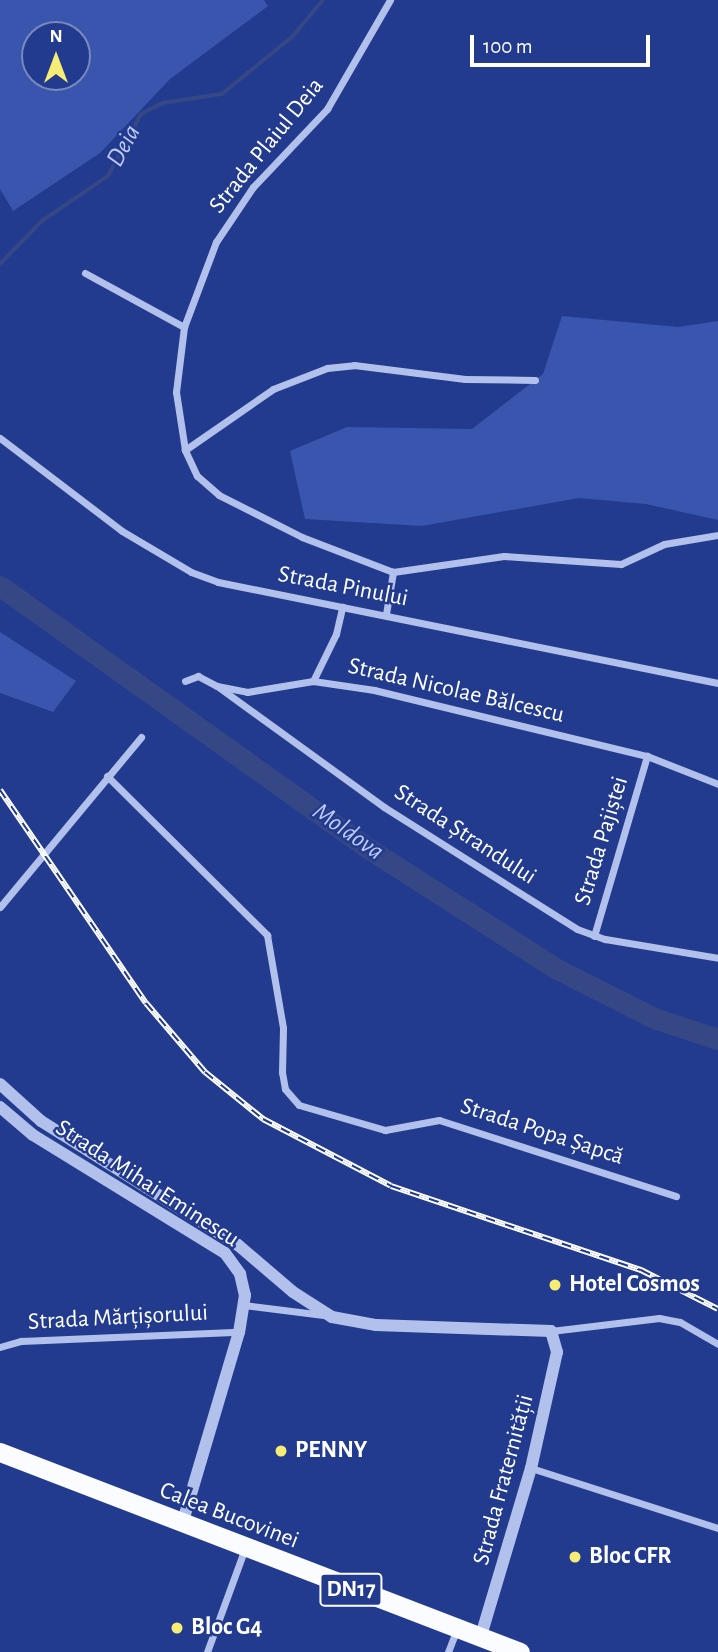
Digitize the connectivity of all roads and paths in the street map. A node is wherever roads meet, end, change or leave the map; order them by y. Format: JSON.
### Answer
{"nodes":[{"id":1,"x":390,"y":0,"type":"edge"},
{"id":2,"x":85,"y":273,"type":"dead end"},
{"id":3,"x":184,"y":327,"type":"junction"},
{"id":4,"x":535,"y":380,"type":"dead end"},
{"id":5,"x":0,"y":438,"type":"edge"},
{"id":6,"x":185,"y":450,"type":"junction"},
{"id":7,"x":718,"y":535,"type":"edge"},
{"id":8,"x":393,"y":572,"type":"junction"},
{"id":9,"x":342,"y":607,"type":"junction"},
{"id":10,"x":387,"y":614,"type":"junction"},
{"id":11,"x":185,"y":681,"type":"dead end"},
{"id":12,"x":313,"y":681,"type":"junction"},
{"id":13,"x":718,"y":684,"type":"edge"},
{"id":14,"x":217,"y":686,"type":"junction"},
{"id":15,"x":141,"y":737,"type":"dead end"},
{"id":16,"x":647,"y":756,"type":"junction"},
{"id":17,"x":107,"y":776,"type":"junction"},
{"id":18,"x":718,"y":784,"type":"edge"},
{"id":19,"x":0,"y":907,"type":"edge"},
{"id":20,"x":594,"y":936,"type":"junction"},
{"id":21,"x":718,"y":958,"type":"edge"},
{"id":22,"x":0,"y":1084,"type":"edge"},
{"id":23,"x":0,"y":1107,"type":"edge"},
{"id":24,"x":676,"y":1196,"type":"dead end"},
{"id":25,"x":244,"y":1305,"type":"junction"},
{"id":26,"x":332,"y":1317,"type":"junction"},
{"id":27,"x":551,"y":1331,"type":"junction"},
{"id":28,"x":239,"y":1332,"type":"junction"},
{"id":29,"x":718,"y":1344,"type":"edge"},
{"id":30,"x":0,"y":1347,"type":"edge"},
{"id":31,"x":0,"y":1452,"type":"edge"},
{"id":32,"x":531,"y":1468,"type":"junction"},
{"id":33,"x":183,"y":1524,"type":"junction"},
{"id":34,"x":718,"y":1528,"type":"edge"},
{"id":35,"x":245,"y":1548,"type":"junction"},
{"id":36,"x":456,"y":1630,"type":"junction"},
{"id":37,"x":480,"y":1639,"type":"junction"},
{"id":38,"x":207,"y":1652,"type":"edge"},
{"id":39,"x":448,"y":1652,"type":"edge"},
{"id":40,"x":520,"y":1652,"type":"edge"}],
"edges":[{"from":1,"to":3,"type":"street","name":"Strada Plaiul Deia"},
{"from":2,"to":3,"type":"street"},
{"from":3,"to":6,"type":"street","name":"Strada Plaiul Deia"},
{"from":4,"to":6,"type":"street"},
{"from":5,"to":9,"type":"street","name":"Strada Pinului"},
{"from":6,"to":8,"type":"street","name":"Strada Plaiul Deia"},
{"from":7,"to":8,"type":"street"},
{"from":8,"to":10,"type":"street"},
{"from":9,"to":10,"type":"street","name":"Strada Pinului"},
{"from":9,"to":12,"type":"street"},
{"from":10,"to":13,"type":"street","name":"Strada Pinului"},
{"from":11,"to":14,"type":"street","name":"Strada Nicolae Bălcescu"},
{"from":12,"to":14,"type":"street","name":"Strada Nicolae Bălcescu"},
{"from":12,"to":16,"type":"street","name":"Strada Nicolae Bălcescu"},
{"from":14,"to":20,"type":"street","name":"Strada Ștrandului"},
{"from":15,"to":17,"type":"street"},
{"from":16,"to":18,"type":"street","name":"Strada Nicolae Bălcescu"},
{"from":16,"to":20,"type":"street","name":"Strada Pajiștei"},
{"from":17,"to":19,"type":"street"},
{"from":17,"to":24,"type":"street","name":"Strada Popa Șapcă"},
{"from":20,"to":21,"type":"street","name":"Strada Ștrandului"},
{"from":22,"to":26,"type":"street","name":"Strada Mihai Eminescu"},
{"from":23,"to":25,"type":"street","name":"Strada Mihai Eminescu"},
{"from":25,"to":26,"type":"street","name":"Strada Mihai Eminescu"},
{"from":25,"to":28,"type":"street"},
{"from":26,"to":27,"type":"street","name":"Strada Mihai Eminescu"},
{"from":27,"to":29,"type":"street","name":"Strada Mihai Eminescu"},
{"from":27,"to":32,"type":"street","name":"Strada Fraternității"},
{"from":28,"to":30,"type":"street","name":"Strada Mărțișorului"},
{"from":28,"to":33,"type":"street"},
{"from":31,"to":33,"type":"highway","name":"Calea Bucovinei","number":"DN17"},
{"from":32,"to":34,"type":"street"},
{"from":32,"to":37,"type":"street","name":"Strada Fraternității"},
{"from":33,"to":35,"type":"highway","name":"Calea Bucovinei","number":"DN17"},
{"from":35,"to":36,"type":"highway","name":"Calea Bucovinei","number":"DN17"},
{"from":35,"to":38,"type":"street"},
{"from":36,"to":37,"type":"highway","name":"Calea Bucovinei","number":"DN17"},
{"from":36,"to":39,"type":"street"},
{"from":37,"to":40,"type":"highway","name":"Calea Bucovinei","number":"DN17"}]}
